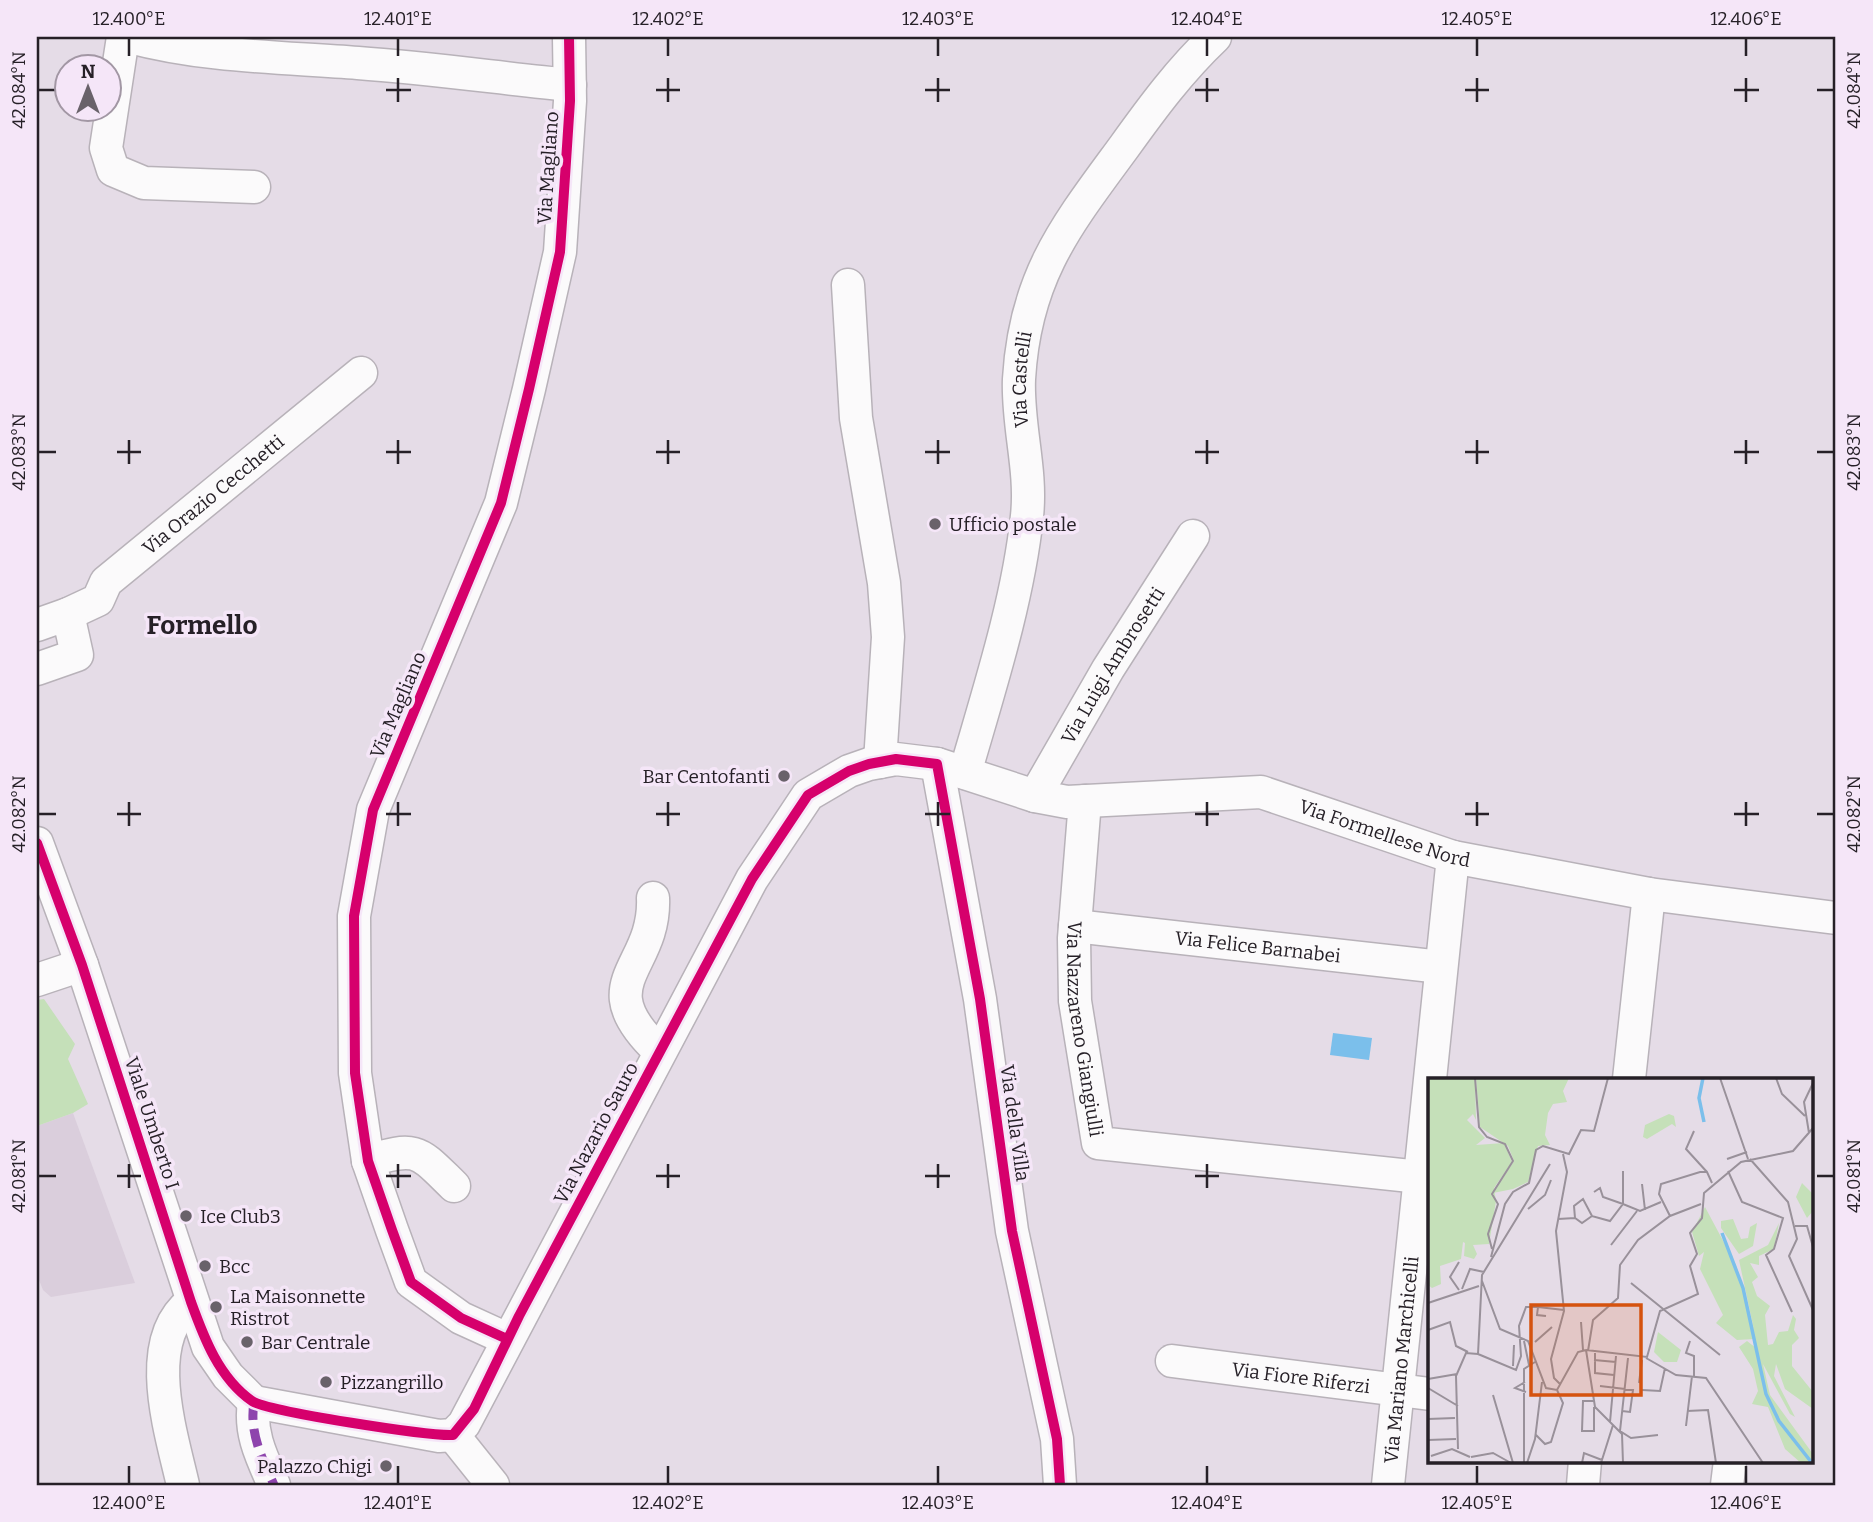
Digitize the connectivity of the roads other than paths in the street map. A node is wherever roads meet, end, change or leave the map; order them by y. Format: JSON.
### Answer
{"nodes":[{"id":1,"x":122,"y":37,"type":"edge"},
{"id":2,"x":130,"y":37,"type":"edge"},
{"id":3,"x":569,"y":37,"type":"edge"},
{"id":4,"x":1215,"y":37,"type":"edge"},
{"id":5,"x":570,"y":85,"type":"junction"},
{"id":6,"x":254,"y":187,"type":"dead end"},
{"id":7,"x":848,"y":285,"type":"dead end"},
{"id":8,"x":361,"y":373,"type":"dead end"},
{"id":9,"x":1193,"y":536,"type":"dead end"},
{"id":10,"x":68,"y":614,"type":"junction"},
{"id":11,"x":37,"y":625,"type":"edge"},
{"id":12,"x":37,"y":669,"type":"edge"},
{"id":13,"x":880,"y":762,"type":"junction"},
{"id":14,"x":951,"y":768,"type":"junction"},
{"id":15,"x":1035,"y":796,"type":"junction"},
{"id":16,"x":1085,"y":801,"type":"junction"},
{"id":17,"x":37,"y":843,"type":"edge"},
{"id":18,"x":1453,"y":857,"type":"junction"},
{"id":19,"x":1649,"y":894,"type":"junction"},
{"id":20,"x":653,"y":898,"type":"dead end"},
{"id":21,"x":1836,"y":918,"type":"edge"},
{"id":22,"x":1075,"y":926,"type":"junction"},
{"id":23,"x":82,"y":965,"type":"junction"},
{"id":24,"x":1441,"y":967,"type":"junction"},
{"id":25,"x":37,"y":980,"type":"edge"},
{"id":26,"x":659,"y":1051,"type":"junction"},
{"id":27,"x":1430,"y":1078,"type":"edge"},
{"id":28,"x":1629,"y":1078,"type":"edge"},
{"id":29,"x":1428,"y":1097,"type":"edge"},
{"id":30,"x":368,"y":1161,"type":"junction"},
{"id":31,"x":1420,"y":1177,"type":"junction"},
{"id":32,"x":454,"y":1186,"type":"dead end"},
{"id":33,"x":191,"y":1302,"type":"junction"},
{"id":34,"x":507,"y":1339,"type":"junction"},
{"id":35,"x":1172,"y":1361,"type":"dead end"},
{"id":36,"x":1398,"y":1390,"type":"junction"},
{"id":37,"x":1428,"y":1394,"type":"edge"},
{"id":38,"x":254,"y":1402,"type":"junction"},
{"id":39,"x":453,"y":1435,"type":"junction"},
{"id":40,"x":1586,"y":1462,"type":"edge"},
{"id":41,"x":1730,"y":1462,"type":"edge"},
{"id":42,"x":183,"y":1485,"type":"edge"},
{"id":43,"x":274,"y":1485,"type":"edge"},
{"id":44,"x":493,"y":1485,"type":"edge"},
{"id":45,"x":1060,"y":1485,"type":"edge"},
{"id":46,"x":1388,"y":1485,"type":"edge"},
{"id":47,"x":1583,"y":1485,"type":"edge"},
{"id":48,"x":1727,"y":1485,"type":"edge"}],
"edges":[{"from":1,"to":6,"type":"street"},
{"from":2,"to":5,"type":"street"},
{"from":3,"to":5,"type":"street","name":"Via Magliano"},
{"from":4,"to":14,"type":"street","name":"Via Castelli"},
{"from":5,"to":30,"type":"street","name":"Via Magliano"},
{"from":7,"to":13,"type":"street"},
{"from":8,"to":10,"type":"street","name":"Via Orazio Cecchetti"},
{"from":9,"to":15,"type":"street","name":"Via Luigi Ambrosetti"},
{"from":10,"to":11,"type":"street","name":"Via Orazio Cecchetti"},
{"from":10,"to":12,"type":"street"},
{"from":13,"to":14,"type":"street","name":"Via Nazario Sauro"},
{"from":13,"to":26,"type":"street","name":"Via Nazario Sauro"},
{"from":14,"to":15,"type":"street","name":"Via Formellese Nord"},
{"from":14,"to":45,"type":"street","name":"Via della Villa"},
{"from":15,"to":16,"type":"street","name":"Via Formellese Nord"},
{"from":16,"to":18,"type":"street","name":"Via Formellese Nord"},
{"from":16,"to":22,"type":"street","name":"Via Nazzareno Giangiulli"},
{"from":17,"to":23,"type":"street","name":"Viale Umberto I"},
{"from":18,"to":19,"type":"street","name":"Via Formellese Nord"},
{"from":18,"to":24,"type":"street","name":"Via Mariano Marchicelli"},
{"from":19,"to":21,"type":"street","name":"Via Formellese Nord"},
{"from":19,"to":28,"type":"street"},
{"from":20,"to":26,"type":"street"},
{"from":22,"to":24,"type":"street","name":"Via Felice Barnabei"},
{"from":22,"to":31,"type":"street","name":"Via Nazzareno Giangiulli"},
{"from":23,"to":25,"type":"street"},
{"from":23,"to":33,"type":"street","name":"Viale Umberto I"},
{"from":24,"to":27,"type":"street","name":"Via Mariano Marchicelli"},
{"from":26,"to":34,"type":"street","name":"Via Nazario Sauro"},
{"from":29,"to":31,"type":"street","name":"Via Mariano Marchicelli"},
{"from":30,"to":32,"type":"street"},
{"from":30,"to":34,"type":"street","name":"Via Magliano"},
{"from":31,"to":36,"type":"street","name":"Via Mariano Marchicelli"},
{"from":33,"to":38,"type":"street","name":"Viale Umberto I"},
{"from":33,"to":42,"type":"street"},
{"from":34,"to":39,"type":"street","name":"Via Nazario Sauro"},
{"from":35,"to":36,"type":"street","name":"Via Fiore Riferzi"},
{"from":36,"to":37,"type":"street","name":"Via Fiore Riferzi"},
{"from":36,"to":46,"type":"street","name":"Via Mariano Marchicelli"},
{"from":38,"to":39,"type":"street"},
{"from":38,"to":43,"type":"street"},
{"from":39,"to":44,"type":"street"},
{"from":40,"to":47,"type":"street"},
{"from":41,"to":48,"type":"street"}]}
